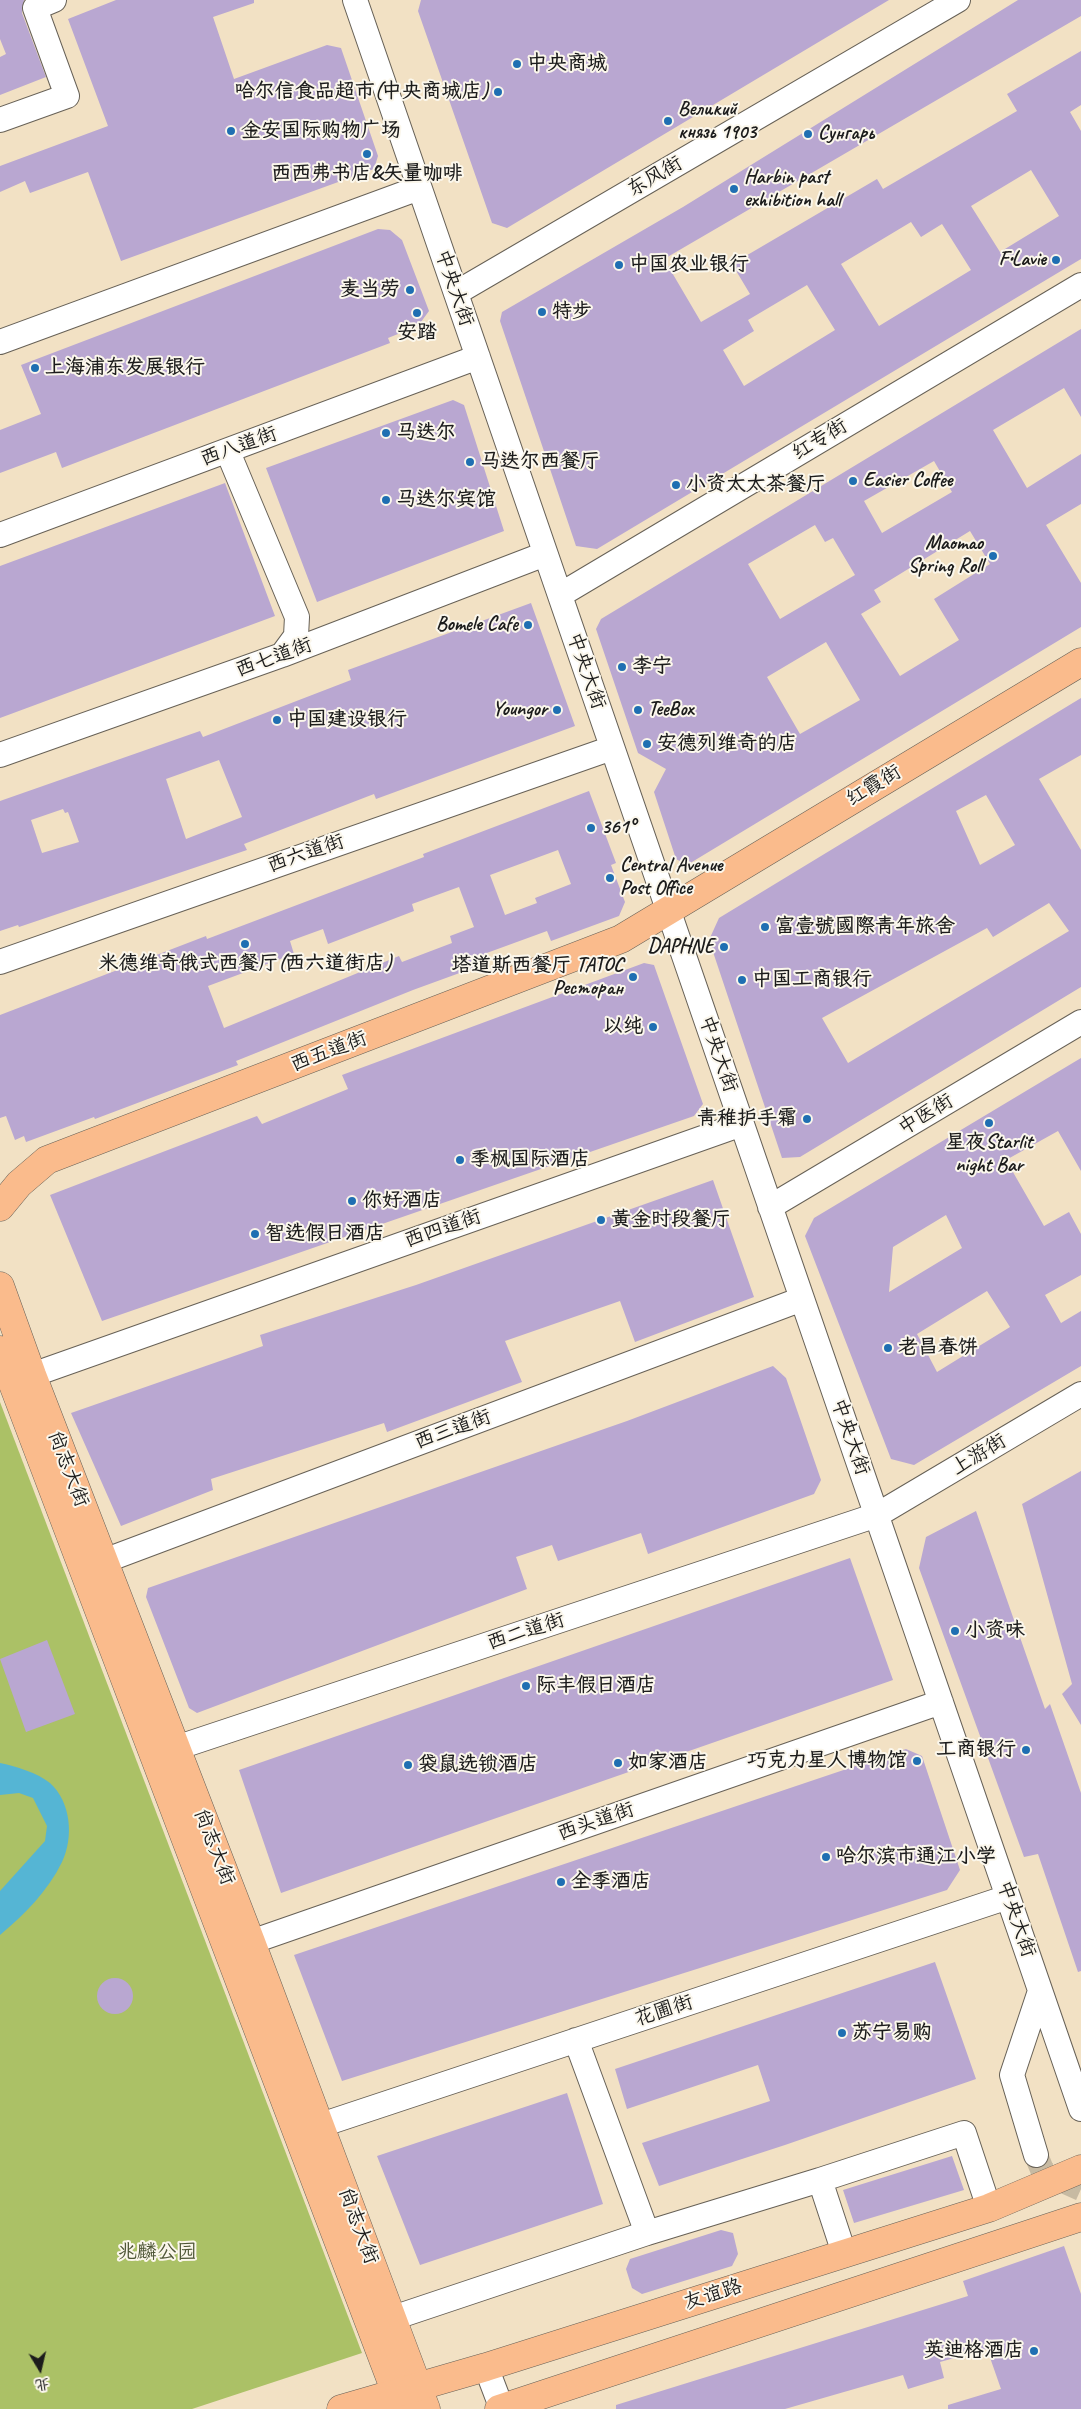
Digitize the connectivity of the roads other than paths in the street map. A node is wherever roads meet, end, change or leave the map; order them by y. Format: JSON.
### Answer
{"nodes":[{"id":1,"x":54,"y":0,"type":"edge"},
{"id":2,"x":355,"y":0,"type":"edge"},
{"id":3,"x":958,"y":0,"type":"edge"},
{"id":4,"x":0,"y":120,"type":"edge"},
{"id":5,"x":419,"y":188,"type":"junction"},
{"id":6,"x":1081,"y":286,"type":"edge"},
{"id":7,"x":456,"y":293,"type":"junction"},
{"id":8,"x":0,"y":342,"type":"edge"},
{"id":9,"x":478,"y":357,"type":"junction"},
{"id":10,"x":228,"y":452,"type":"junction"},
{"id":11,"x":0,"y":535,"type":"edge"},
{"id":12,"x":545,"y":554,"type":"junction"},
{"id":13,"x":560,"y":595,"type":"junction"},
{"id":14,"x":282,"y":655,"type":"junction"},
{"id":15,"x":1081,"y":662,"type":"edge"},
{"id":16,"x":612,"y":748,"type":"junction"},
{"id":17,"x":0,"y":755,"type":"edge"},
{"id":18,"x":668,"y":910,"type":"junction"},
{"id":19,"x":0,"y":962,"type":"edge"},
{"id":20,"x":1081,"y":1022,"type":"edge"},
{"id":21,"x":742,"y":1124,"type":"junction"},
{"id":22,"x":0,"y":1207,"type":"edge"},
{"id":23,"x":770,"y":1207,"type":"junction"},
{"id":24,"x":0,"y":1286,"type":"edge"},
{"id":25,"x":802,"y":1299,"type":"junction"},
{"id":26,"x":0,"y":1350,"type":"edge"},
{"id":27,"x":32,"y":1375,"type":"junction"},
{"id":28,"x":1081,"y":1394,"type":"edge"},
{"id":29,"x":876,"y":1515,"type":"junction"},
{"id":30,"x":104,"y":1561,"type":"junction"},
{"id":31,"x":941,"y":1702,"type":"junction"},
{"id":32,"x":176,"y":1748,"type":"junction"},
{"id":33,"x":1008,"y":1897,"type":"junction"},
{"id":34,"x":251,"y":1942,"type":"junction"},
{"id":35,"x":1040,"y":1991,"type":"junction"},
{"id":36,"x":576,"y":2040,"type":"junction"},
{"id":37,"x":1081,"y":2108,"type":"edge"},
{"id":38,"x":320,"y":2125,"type":"junction"},
{"id":39,"x":1036,"y":2155,"type":"tunnel mouth"},
{"id":40,"x":1081,"y":2169,"type":"edge"},
{"id":41,"x":820,"y":2180,"type":"junction"},
{"id":42,"x":989,"y":2208,"type":"junction"},
{"id":43,"x":1081,"y":2217,"type":"edge"},
{"id":44,"x":646,"y":2233,"type":"junction"},
{"id":45,"x":844,"y":2253,"type":"junction"},
{"id":46,"x":393,"y":2318,"type":"junction"},
{"id":47,"x":486,"y":2367,"type":"junction"},
{"id":48,"x":411,"y":2399,"type":"edge"},
{"id":49,"x":341,"y":2409,"type":"edge"},
{"id":50,"x":501,"y":2409,"type":"edge"}],
"edges":[{"from":1,"to":4,"type":"street"},
{"from":2,"to":5,"type":"street","name":"中央大街"},
{"from":3,"to":7,"type":"street","name":"东风街"},
{"from":5,"to":7,"type":"street","name":"中央大街"},
{"from":5,"to":8,"type":"street"},
{"from":6,"to":13,"type":"street","name":"红专街"},
{"from":7,"to":9,"type":"street","name":"中央大街"},
{"from":9,"to":10,"type":"street","name":"西八道街"},
{"from":9,"to":12,"type":"street","name":"中央大街"},
{"from":10,"to":11,"type":"street","name":"西八道街"},
{"from":10,"to":14,"type":"street"},
{"from":12,"to":13,"type":"street","name":"中央大街"},
{"from":12,"to":14,"type":"street","name":"西七道街"},
{"from":13,"to":16,"type":"street","name":"中央大街"},
{"from":14,"to":17,"type":"street","name":"西七道街"},
{"from":15,"to":18,"type":"main road","name":"红霞街"},
{"from":16,"to":18,"type":"street","name":"中央大街"},
{"from":16,"to":19,"type":"street","name":"西六道街"},
{"from":18,"to":21,"type":"street","name":"中央大街"},
{"from":18,"to":22,"type":"main road","name":"西五道街"},
{"from":20,"to":23,"type":"street","name":"中医街"},
{"from":21,"to":23,"type":"street","name":"中央大街"},
{"from":21,"to":27,"type":"street","name":"西四道街"},
{"from":23,"to":25,"type":"street","name":"中央大街"},
{"from":24,"to":27,"type":"main road","name":"尚志大街"},
{"from":25,"to":29,"type":"street","name":"中央大街"},
{"from":25,"to":30,"type":"street","name":"西三道街"},
{"from":26,"to":48,"type":"main road","name":"尚志大街"},
{"from":27,"to":30,"type":"main road","name":"尚志大街"},
{"from":28,"to":29,"type":"street","name":"上游街"},
{"from":29,"to":31,"type":"street","name":"中央大街"},
{"from":29,"to":32,"type":"street","name":"西二道街"},
{"from":30,"to":32,"type":"main road","name":"尚志大街"},
{"from":31,"to":33,"type":"street","name":"中央大街"},
{"from":31,"to":34,"type":"street","name":"西头道街"},
{"from":32,"to":34,"type":"main road","name":"尚志大街"},
{"from":33,"to":35,"type":"street","name":"中央大街"},
{"from":33,"to":36,"type":"street","name":"花圃街"},
{"from":34,"to":38,"type":"main road","name":"尚志大街"},
{"from":35,"to":37,"type":"street","name":"中央大街"},
{"from":35,"to":39,"type":"street"},
{"from":36,"to":38,"type":"street","name":"花圃街"},
{"from":36,"to":44,"type":"street"},
{"from":38,"to":46,"type":"main road","name":"尚志大街"},
{"from":40,"to":42,"type":"main road","name":"友谊路"},
{"from":41,"to":42,"type":"street"},
{"from":41,"to":44,"type":"street"},
{"from":41,"to":45,"type":"street"},
{"from":42,"to":45,"type":"main road","name":"友谊路"},
{"from":43,"to":50,"type":"main road","name":"友谊路"},
{"from":44,"to":46,"type":"street"},
{"from":45,"to":47,"type":"main road","name":"友谊路"},
{"from":46,"to":48,"type":"main road","name":"尚志大街"},
{"from":47,"to":48,"type":"main road","name":"友谊路"},
{"from":47,"to":50,"type":"street"},
{"from":48,"to":49,"type":"main road","name":"友谊路"}]}
